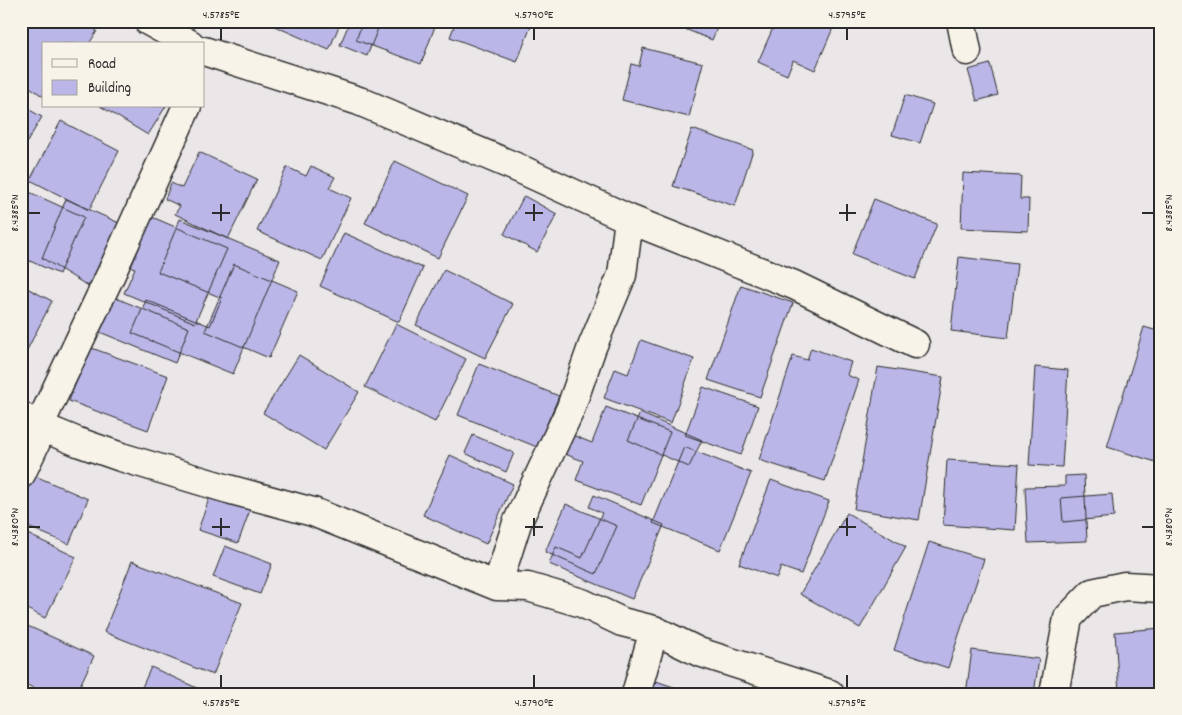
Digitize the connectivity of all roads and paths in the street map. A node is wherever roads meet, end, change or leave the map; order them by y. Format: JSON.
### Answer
{"nodes":[{"id":1,"x":148,"y":21,"type":"edge"},
{"id":2,"x":961,"y":21,"type":"edge"},
{"id":3,"x":182,"y":42,"type":"edge"},
{"id":4,"x":967,"y":51,"type":"dead end"},
{"id":5,"x":205,"y":55,"type":"edge"},
{"id":6,"x":186,"y":108,"type":"edge"},
{"id":7,"x":629,"y":219,"type":"junction"},
{"id":8,"x":915,"y":344,"type":"dead end"},
{"id":9,"x":30,"y":421,"type":"edge"},
{"id":10,"x":21,"y":474,"type":"edge"},
{"id":11,"x":496,"y":586,"type":"junction"},
{"id":12,"x":1161,"y":588,"type":"edge"},
{"id":13,"x":654,"y":630,"type":"junction"},
{"id":14,"x":636,"y":694,"type":"edge"},
{"id":15,"x":830,"y":694,"type":"edge"},
{"id":16,"x":1054,"y":694,"type":"edge"}],
"edges":[{"from":1,"to":3,"type":"street"},
{"from":2,"to":4,"type":"street"},
{"from":5,"to":7,"type":"street"},
{"from":6,"to":9,"type":"street"},
{"from":7,"to":8,"type":"street"},
{"from":7,"to":11,"type":"street"},
{"from":9,"to":10,"type":"street"},
{"from":9,"to":11,"type":"street"},
{"from":11,"to":13,"type":"street"},
{"from":12,"to":16,"type":"street"},
{"from":13,"to":14,"type":"street"},
{"from":13,"to":15,"type":"street"}]}
